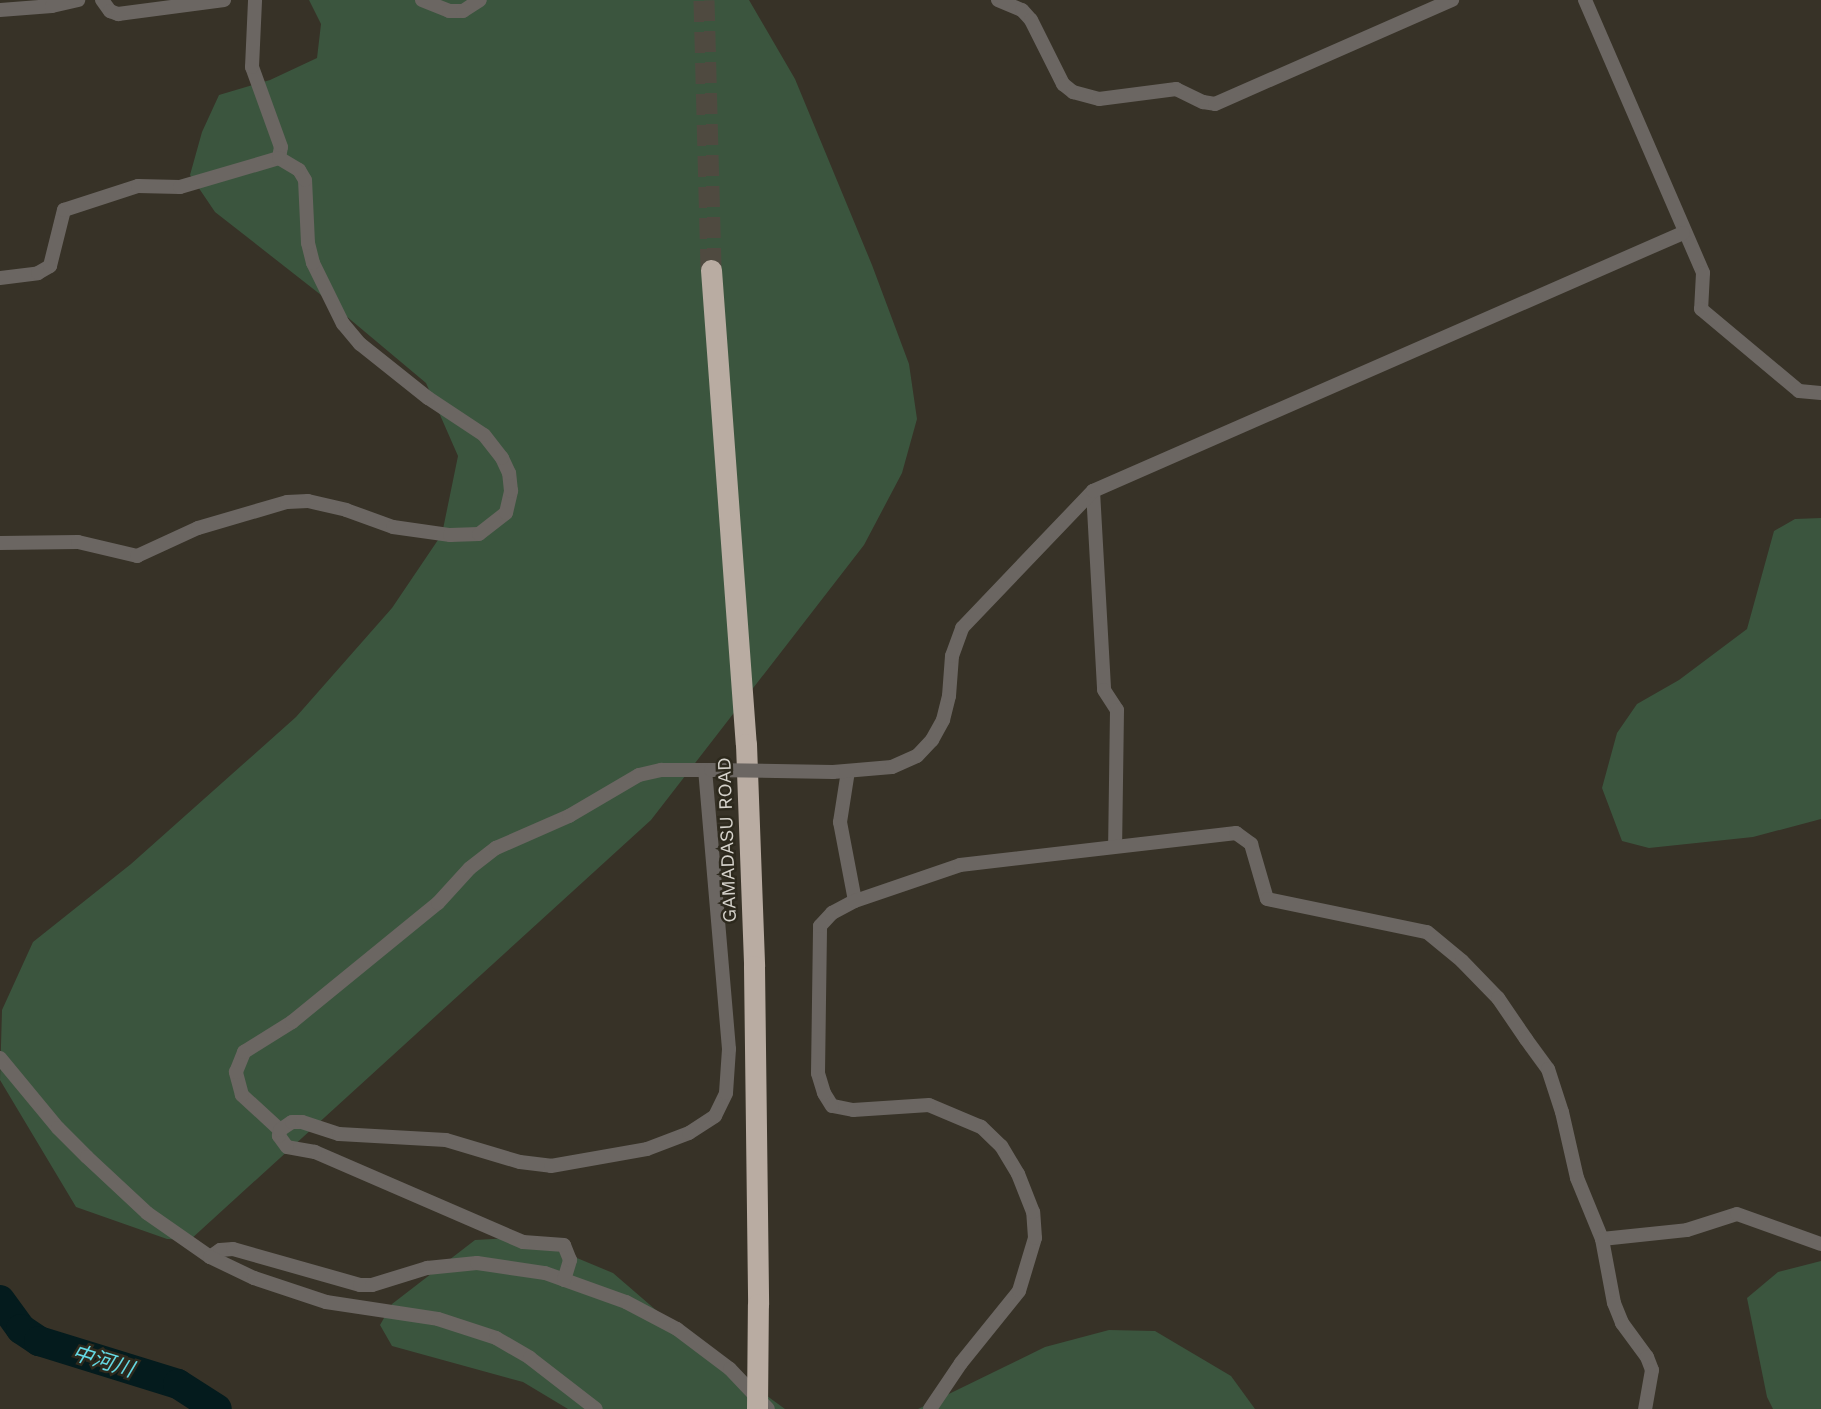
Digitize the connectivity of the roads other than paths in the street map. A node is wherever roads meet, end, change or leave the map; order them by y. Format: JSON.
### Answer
{"nodes":[{"id":1,"x":78,"y":0,"type":"edge"},
{"id":2,"x":102,"y":0,"type":"edge"},
{"id":3,"x":224,"y":0,"type":"edge"},
{"id":4,"x":255,"y":0,"type":"edge"},
{"id":5,"x":422,"y":0,"type":"edge"},
{"id":6,"x":480,"y":0,"type":"edge"},
{"id":7,"x":998,"y":0,"type":"edge"},
{"id":8,"x":1452,"y":0,"type":"edge"},
{"id":9,"x":1585,"y":0,"type":"edge"},
{"id":10,"x":21,"y":4,"type":"edge"},
{"id":11,"x":0,"y":10,"type":"edge"},
{"id":12,"x":279,"y":158,"type":"junction"},
{"id":13,"x":1683,"y":233,"type":"junction"},
{"id":14,"x":711,"y":270,"type":"tunnel mouth"},
{"id":15,"x":0,"y":278,"type":"edge"},
{"id":16,"x":1821,"y":393,"type":"edge"},
{"id":17,"x":1093,"y":491,"type":"junction"},
{"id":18,"x":0,"y":543,"type":"edge"},
{"id":19,"x":708,"y":770,"type":"junction"},
{"id":20,"x":840,"y":772,"type":"junction"},
{"id":21,"x":1115,"y":845,"type":"junction"},
{"id":22,"x":855,"y":901,"type":"junction"},
{"id":23,"x":0,"y":1058,"type":"edge"},
{"id":24,"x":280,"y":1130,"type":"junction"},
{"id":25,"x":1602,"y":1239,"type":"junction"},
{"id":26,"x":1821,"y":1244,"type":"edge"},
{"id":27,"x":210,"y":1256,"type":"junction"},
{"id":28,"x":564,"y":1280,"type":"junction"},
{"id":29,"x":596,"y":1409,"type":"edge"},
{"id":30,"x":757,"y":1409,"type":"edge"},
{"id":31,"x":768,"y":1409,"type":"edge"},
{"id":32,"x":930,"y":1409,"type":"edge"},
{"id":33,"x":1645,"y":1409,"type":"edge"}],
"edges":[{"from":1,"to":10,"type":"street"},
{"from":2,"to":3,"type":"street"},
{"from":4,"to":12,"type":"street"},
{"from":5,"to":6,"type":"street"},
{"from":7,"to":8,"type":"street"},
{"from":9,"to":13,"type":"street"},
{"from":10,"to":11,"type":"street"},
{"from":12,"to":15,"type":"street"},
{"from":12,"to":18,"type":"street"},
{"from":13,"to":16,"type":"street"},
{"from":13,"to":17,"type":"street"},
{"from":14,"to":30,"type":"highway","name":"GAMADASU ROAD","bridge":true},
{"from":17,"to":20,"type":"street"},
{"from":17,"to":21,"type":"street"},
{"from":19,"to":20,"type":"street","bridge":true},
{"from":19,"to":24,"type":"street"},
{"from":19,"to":24,"type":"street"},
{"from":20,"to":22,"type":"street"},
{"from":21,"to":22,"type":"street"},
{"from":21,"to":25,"type":"street"},
{"from":22,"to":32,"type":"street"},
{"from":23,"to":27,"type":"street"},
{"from":24,"to":28,"type":"street"},
{"from":25,"to":26,"type":"street"},
{"from":25,"to":33,"type":"street"},
{"from":27,"to":28,"type":"street"},
{"from":27,"to":29,"type":"street"},
{"from":28,"to":31,"type":"street"}]}
